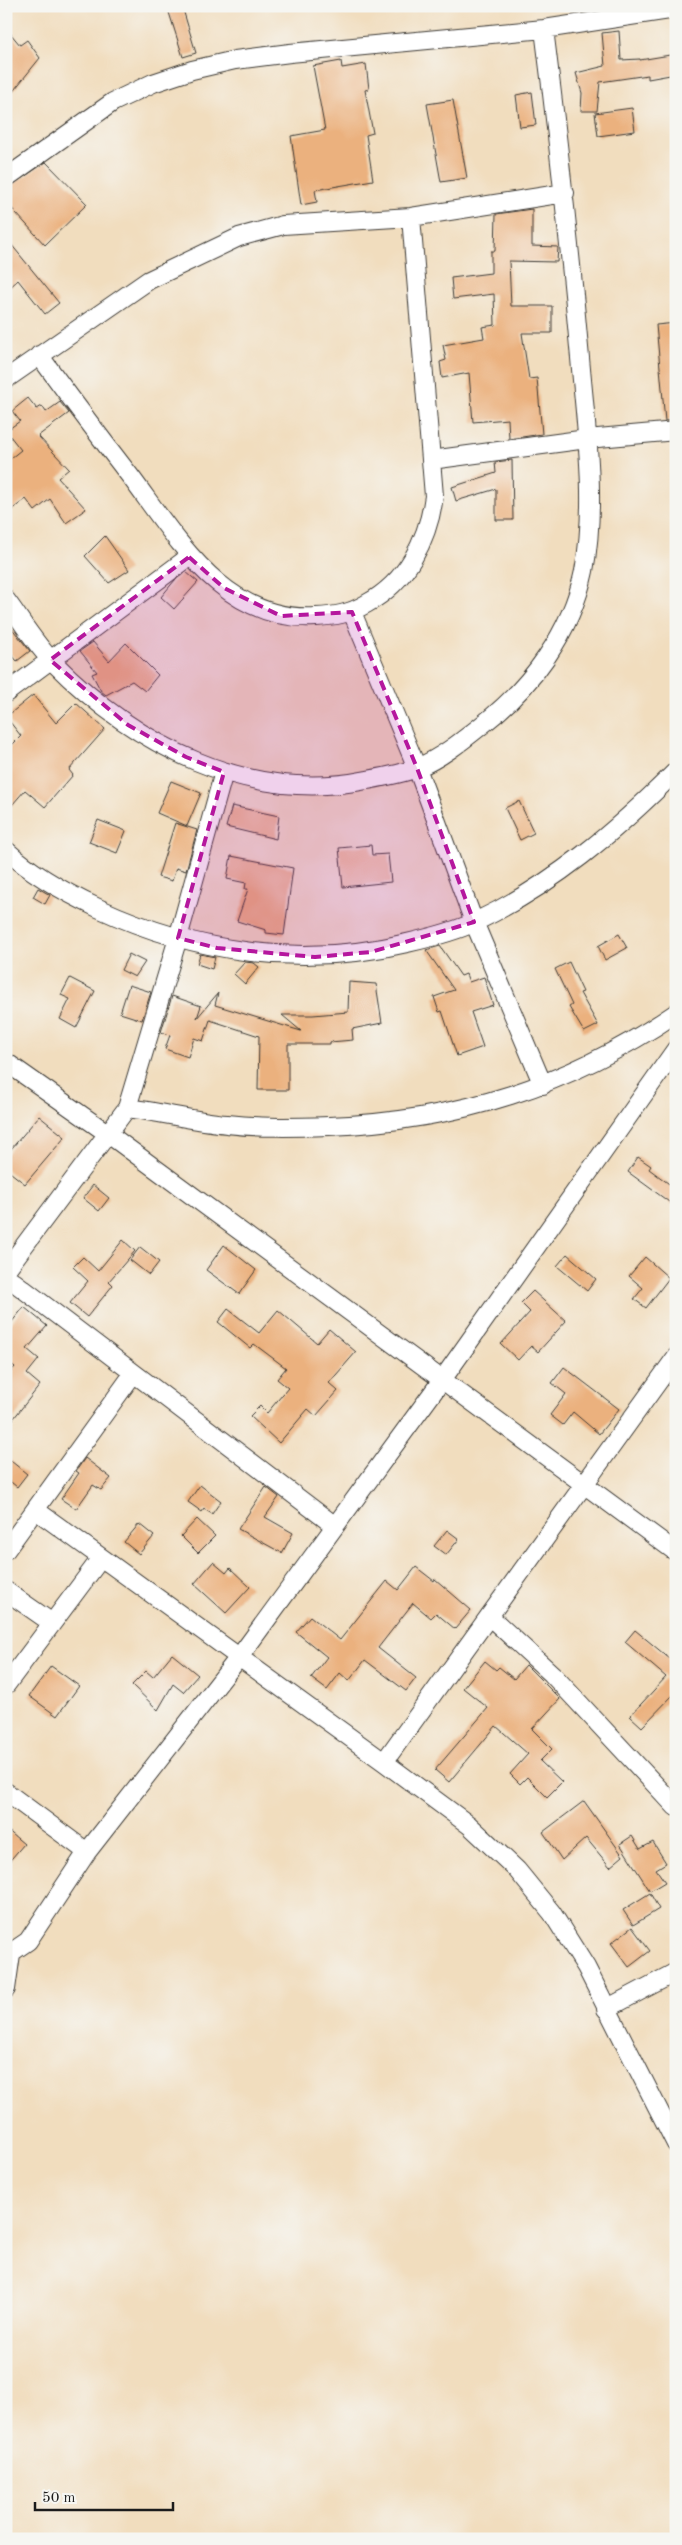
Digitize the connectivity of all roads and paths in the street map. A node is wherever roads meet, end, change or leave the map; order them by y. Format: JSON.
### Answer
{"nodes":[{"id":1,"x":676,"y":9,"type":"edge"},
{"id":2,"x":544,"y":29,"type":"junction"},
{"id":3,"x":6,"y":178,"type":"edge"},
{"id":4,"x":565,"y":193,"type":"junction"},
{"id":5,"x":411,"y":217,"type":"junction"},
{"id":6,"x":39,"y":356,"type":"junction"},
{"id":7,"x":6,"y":379,"type":"edge"},
{"id":8,"x":676,"y":431,"type":"edge"},
{"id":9,"x":587,"y":439,"type":"junction"},
{"id":10,"x":431,"y":460,"type":"junction"},
{"id":11,"x":189,"y":557,"type":"junction"},
{"id":12,"x":6,"y":600,"type":"edge"},
{"id":13,"x":352,"y":612,"type":"junction"},
{"id":14,"x":50,"y":660,"type":"junction"},
{"id":15,"x":6,"y":693,"type":"edge"},
{"id":16,"x":417,"y":768,"type":"junction"},
{"id":17,"x":676,"y":771,"type":"edge"},
{"id":18,"x":224,"y":772,"type":"junction"},
{"id":19,"x":6,"y":850,"type":"edge"},
{"id":20,"x":474,"y":922,"type":"junction"},
{"id":21,"x":178,"y":938,"type":"junction"},
{"id":22,"x":676,"y":1013,"type":"edge"},
{"id":23,"x":676,"y":1049,"type":"edge"},
{"id":24,"x":6,"y":1062,"type":"edge"},
{"id":25,"x":543,"y":1085,"type":"junction"},
{"id":26,"x":127,"y":1108,"type":"junction"},
{"id":27,"x":107,"y":1132,"type":"junction"},
{"id":28,"x":6,"y":1270,"type":"edge"},
{"id":29,"x":6,"y":1276,"type":"edge"},
{"id":30,"x":676,"y":1357,"type":"edge"},
{"id":31,"x":133,"y":1374,"type":"junction"},
{"id":32,"x":442,"y":1380,"type":"junction"},
{"id":33,"x":584,"y":1482,"type":"junction"},
{"id":34,"x":36,"y":1511,"type":"junction"},
{"id":35,"x":335,"y":1526,"type":"junction"},
{"id":36,"x":6,"y":1550,"type":"edge"},
{"id":37,"x":676,"y":1552,"type":"edge"},
{"id":38,"x":100,"y":1558,"type":"junction"},
{"id":39,"x":6,"y":1591,"type":"edge"},
{"id":40,"x":489,"y":1616,"type":"junction"},
{"id":41,"x":52,"y":1623,"type":"junction"},
{"id":42,"x":240,"y":1656,"type":"junction"},
{"id":43,"x":6,"y":1685,"type":"edge"},
{"id":44,"x":384,"y":1762,"type":"junction"},
{"id":45,"x":6,"y":1792,"type":"edge"},
{"id":46,"x":676,"y":1807,"type":"edge"},
{"id":47,"x":87,"y":1852,"type":"junction"},
{"id":48,"x":9,"y":1955,"type":"edge"},
{"id":49,"x":676,"y":1972,"type":"edge"},
{"id":50,"x":6,"y":1989,"type":"edge"},
{"id":51,"x":606,"y":2009,"type":"junction"},
{"id":52,"x":676,"y":2144,"type":"edge"}],
"edges":[{"from":1,"to":2,"type":"street"},
{"from":2,"to":3,"type":"street"},
{"from":2,"to":4,"type":"street"},
{"from":4,"to":5,"type":"street"},
{"from":4,"to":9,"type":"street"},
{"from":5,"to":6,"type":"street"},
{"from":5,"to":10,"type":"street"},
{"from":6,"to":7,"type":"street"},
{"from":6,"to":11,"type":"street"},
{"from":8,"to":9,"type":"street"},
{"from":9,"to":10,"type":"street"},
{"from":9,"to":16,"type":"street"},
{"from":10,"to":13,"type":"street"},
{"from":11,"to":13,"type":"street"},
{"from":11,"to":14,"type":"street"},
{"from":12,"to":14,"type":"street"},
{"from":13,"to":16,"type":"street"},
{"from":14,"to":15,"type":"street"},
{"from":14,"to":18,"type":"street"},
{"from":16,"to":18,"type":"street"},
{"from":16,"to":20,"type":"street"},
{"from":17,"to":20,"type":"street"},
{"from":18,"to":21,"type":"street"},
{"from":19,"to":21,"type":"street"},
{"from":20,"to":21,"type":"street"},
{"from":20,"to":25,"type":"street"},
{"from":21,"to":26,"type":"street"},
{"from":22,"to":25,"type":"street"},
{"from":23,"to":32,"type":"street"},
{"from":24,"to":27,"type":"street"},
{"from":25,"to":26,"type":"street"},
{"from":26,"to":27,"type":"street"},
{"from":27,"to":28,"type":"street"},
{"from":27,"to":32,"type":"street"},
{"from":29,"to":31,"type":"street"},
{"from":30,"to":33,"type":"street"},
{"from":31,"to":34,"type":"street"},
{"from":31,"to":35,"type":"street"},
{"from":32,"to":33,"type":"street"},
{"from":32,"to":35,"type":"street"},
{"from":33,"to":37,"type":"street"},
{"from":33,"to":40,"type":"street"},
{"from":34,"to":36,"type":"street"},
{"from":34,"to":38,"type":"street"},
{"from":35,"to":42,"type":"street"},
{"from":38,"to":41,"type":"street"},
{"from":38,"to":42,"type":"street"},
{"from":39,"to":41,"type":"street"},
{"from":40,"to":44,"type":"street"},
{"from":40,"to":46,"type":"street"},
{"from":41,"to":43,"type":"street"},
{"from":42,"to":44,"type":"street"},
{"from":42,"to":47,"type":"street"},
{"from":44,"to":51,"type":"street"},
{"from":45,"to":47,"type":"street"},
{"from":47,"to":48,"type":"street"},
{"from":48,"to":50,"type":"street"},
{"from":49,"to":51,"type":"street"},
{"from":51,"to":52,"type":"street"}]}
